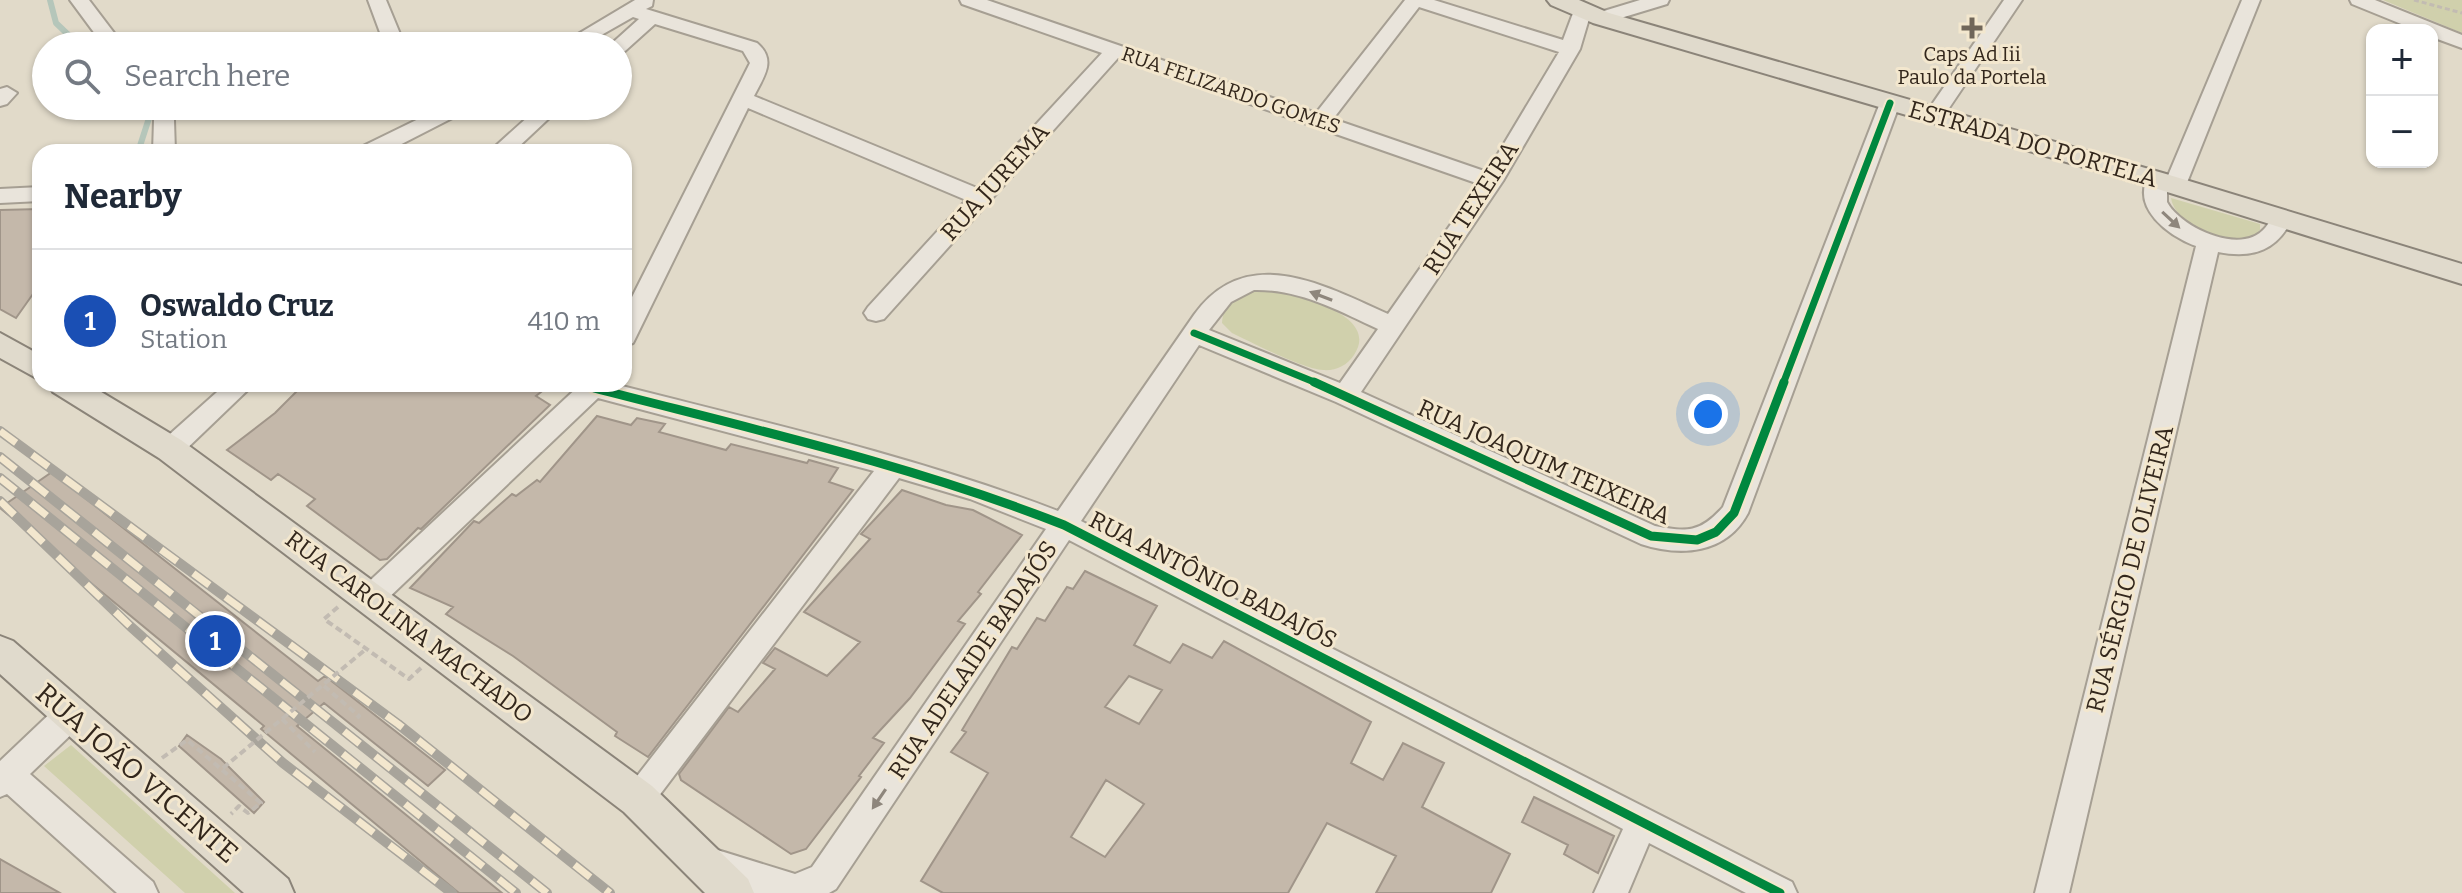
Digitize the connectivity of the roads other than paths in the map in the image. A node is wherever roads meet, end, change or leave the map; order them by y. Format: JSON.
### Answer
{"nodes":[{"id":1,"x":79,"y":0,"type":"edge"},
{"id":2,"x":377,"y":0,"type":"edge"},
{"id":3,"x":969,"y":0,"type":"edge"},
{"id":4,"x":1415,"y":0,"type":"edge"},
{"id":5,"x":1559,"y":0,"type":"edge"},
{"id":6,"x":1660,"y":0,"type":"edge"},
{"id":7,"x":2013,"y":0,"type":"edge"},
{"id":8,"x":2251,"y":0,"type":"edge"},
{"id":9,"x":2359,"y":0,"type":"edge"},
{"id":10,"x":651,"y":8,"type":"edge"},
{"id":11,"x":1592,"y":15,"type":"junction"},
{"id":12,"x":103,"y":32,"type":"edge"},
{"id":13,"x":390,"y":32,"type":"edge"},
{"id":14,"x":592,"y":32,"type":"edge"},
{"id":15,"x":631,"y":32,"type":"edge"},
{"id":16,"x":2462,"y":42,"type":"edge"},
{"id":17,"x":1570,"y":49,"type":"junction"},
{"id":18,"x":1115,"y":50,"type":"junction"},
{"id":19,"x":743,"y":99,"type":"junction"},
{"id":20,"x":1890,"y":103,"type":"junction"},
{"id":21,"x":1934,"y":116,"type":"junction"},
{"id":22,"x":164,"y":120,"type":"edge"},
{"id":23,"x":416,"y":120,"type":"edge"},
{"id":24,"x":536,"y":120,"type":"edge"},
{"id":25,"x":1321,"y":121,"type":"junction"},
{"id":26,"x":164,"y":144,"type":"edge"},
{"id":27,"x":381,"y":144,"type":"edge"},
{"id":28,"x":509,"y":144,"type":"edge"},
{"id":29,"x":1492,"y":181,"type":"junction"},
{"id":30,"x":2166,"y":183,"type":"junction"},
{"id":31,"x":32,"y":194,"type":"edge"},
{"id":32,"x":0,"y":196,"type":"edge"},
{"id":33,"x":980,"y":198,"type":"junction"},
{"id":34,"x":2282,"y":217,"type":"junction"},
{"id":35,"x":2208,"y":245,"type":"junction"},
{"id":36,"x":2462,"y":274,"type":"edge"},
{"id":37,"x":876,"y":313,"type":"dead end"},
{"id":38,"x":632,"y":321,"type":"edge"},
{"id":39,"x":1393,"y":326,"type":"junction"},
{"id":40,"x":1194,"y":333,"type":"junction"},
{"id":41,"x":0,"y":344,"type":"edge"},
{"id":42,"x":32,"y":364,"type":"edge"},
{"id":43,"x":77,"y":392,"type":"edge"},
{"id":44,"x":233,"y":392,"type":"edge"},
{"id":45,"x":589,"y":392,"type":"edge"},
{"id":46,"x":617,"y":392,"type":"edge"},
{"id":47,"x":1345,"y":395,"type":"junction"},
{"id":48,"x":170,"y":449,"type":"junction"},
{"id":49,"x":893,"y":466,"type":"junction"},
{"id":50,"x":1064,"y":525,"type":"junction"},
{"id":51,"x":371,"y":597,"type":"junction"},
{"id":52,"x":0,"y":652,"type":"edge"},
{"id":53,"x":70,"y":715,"type":"junction"},
{"id":54,"x":4,"y":778,"type":"edge"},
{"id":55,"x":638,"y":799,"type":"junction"},
{"id":56,"x":1642,"y":822,"type":"junction"},
{"id":57,"x":702,"y":861,"type":"junction"},
{"id":58,"x":141,"y":893,"type":"edge"},
{"id":59,"x":274,"y":893,"type":"edge"},
{"id":60,"x":734,"y":893,"type":"edge"},
{"id":61,"x":1611,"y":893,"type":"edge"},
{"id":62,"x":1780,"y":893,"type":"edge"},
{"id":63,"x":2052,"y":893,"type":"edge"}],
"edges":[{"from":1,"to":12,"type":"street"},
{"from":2,"to":13,"type":"street"},
{"from":3,"to":18,"type":"street","name":"RUA FELIZARDO GOMES"},
{"from":4,"to":17,"type":"street"},
{"from":4,"to":25,"type":"street"},
{"from":5,"to":11,"type":"main road","name":"ESTRADA DO PORTELA"},
{"from":6,"to":11,"type":"street"},
{"from":7,"to":21,"type":"street"},
{"from":8,"to":30,"type":"street"},
{"from":9,"to":16,"type":"street"},
{"from":10,"to":14,"type":"street"},
{"from":10,"to":15,"type":"street"},
{"from":10,"to":19,"type":"street"},
{"from":11,"to":17,"type":"street","name":"RUA TEXEIRA"},
{"from":11,"to":20,"type":"main road","name":"ESTRADA DO PORTELA"},
{"from":17,"to":29,"type":"street","name":"RUA TEXEIRA"},
{"from":18,"to":25,"type":"street","name":"RUA FELIZARDO GOMES"},
{"from":18,"to":33,"type":"street","name":"RUA JUREMA"},
{"from":19,"to":33,"type":"street"},
{"from":19,"to":38,"type":"street"},
{"from":20,"to":21,"type":"main road","name":"ESTRADA DO PORTELA"},
{"from":20,"to":47,"type":"street","name":"RUA JOAQUIM TEIXEIRA"},
{"from":21,"to":30,"type":"main road","name":"ESTRADA DO PORTELA"},
{"from":22,"to":26,"type":"street"},
{"from":23,"to":27,"type":"street"},
{"from":24,"to":28,"type":"street"},
{"from":25,"to":29,"type":"street","name":"RUA FELIZARDO GOMES"},
{"from":29,"to":39,"type":"street","name":"RUA TEXEIRA"},
{"from":30,"to":34,"type":"main road","name":"ESTRADA DO PORTELA"},
{"from":30,"to":35,"type":"street","one_way":true},
{"from":31,"to":32,"type":"street"},
{"from":33,"to":37,"type":"street","name":"RUA JUREMA"},
{"from":34,"to":35,"type":"street"},
{"from":34,"to":36,"type":"main road","name":"ESTRADA DO PORTELA"},
{"from":35,"to":63,"type":"street","name":"RUA SÉRGIO DE OLIVEIRA"},
{"from":39,"to":40,"type":"street","name":"RUA ADELAIDE BADAJÓS","one_way":true},
{"from":39,"to":47,"type":"street","name":"RUA TEXEIRA"},
{"from":40,"to":47,"type":"street","name":"RUA JOAQUIM TEIXEIRA"},
{"from":40,"to":50,"type":"street","name":"RUA ADELAIDE BADAJÓS"},
{"from":41,"to":42,"type":"main road"},
{"from":43,"to":48,"type":"main road","name":"RUA CAROLINA MACHADO"},
{"from":44,"to":48,"type":"street"},
{"from":45,"to":51,"type":"street"},
{"from":46,"to":49,"type":"street","name":"RUA ANTÔNIO BADAJÓS"},
{"from":48,"to":51,"type":"main road","name":"RUA CAROLINA MACHADO"},
{"from":49,"to":50,"type":"street","name":"RUA ANTÔNIO BADAJÓS"},
{"from":49,"to":55,"type":"street"},
{"from":50,"to":56,"type":"street","name":"RUA ANTÔNIO BADAJÓS"},
{"from":50,"to":57,"type":"street","name":"RUA ADELAIDE BADAJÓS","one_way":true},
{"from":51,"to":55,"type":"main road","name":"RUA CAROLINA MACHADO"},
{"from":52,"to":53,"type":"main road","name":"RUA JOÃO VICENTE"},
{"from":53,"to":54,"type":"street"},
{"from":53,"to":59,"type":"main road","name":"RUA JOÃO VICENTE"},
{"from":54,"to":58,"type":"street"},
{"from":55,"to":57,"type":"main road","name":"RUA CAROLINA MACHADO"},
{"from":56,"to":61,"type":"street"},
{"from":56,"to":62,"type":"street","name":"RUA ANTÔNIO BADAJÓS"},
{"from":57,"to":60,"type":"main road","name":"RUA CAROLINA MACHADO"}]}
